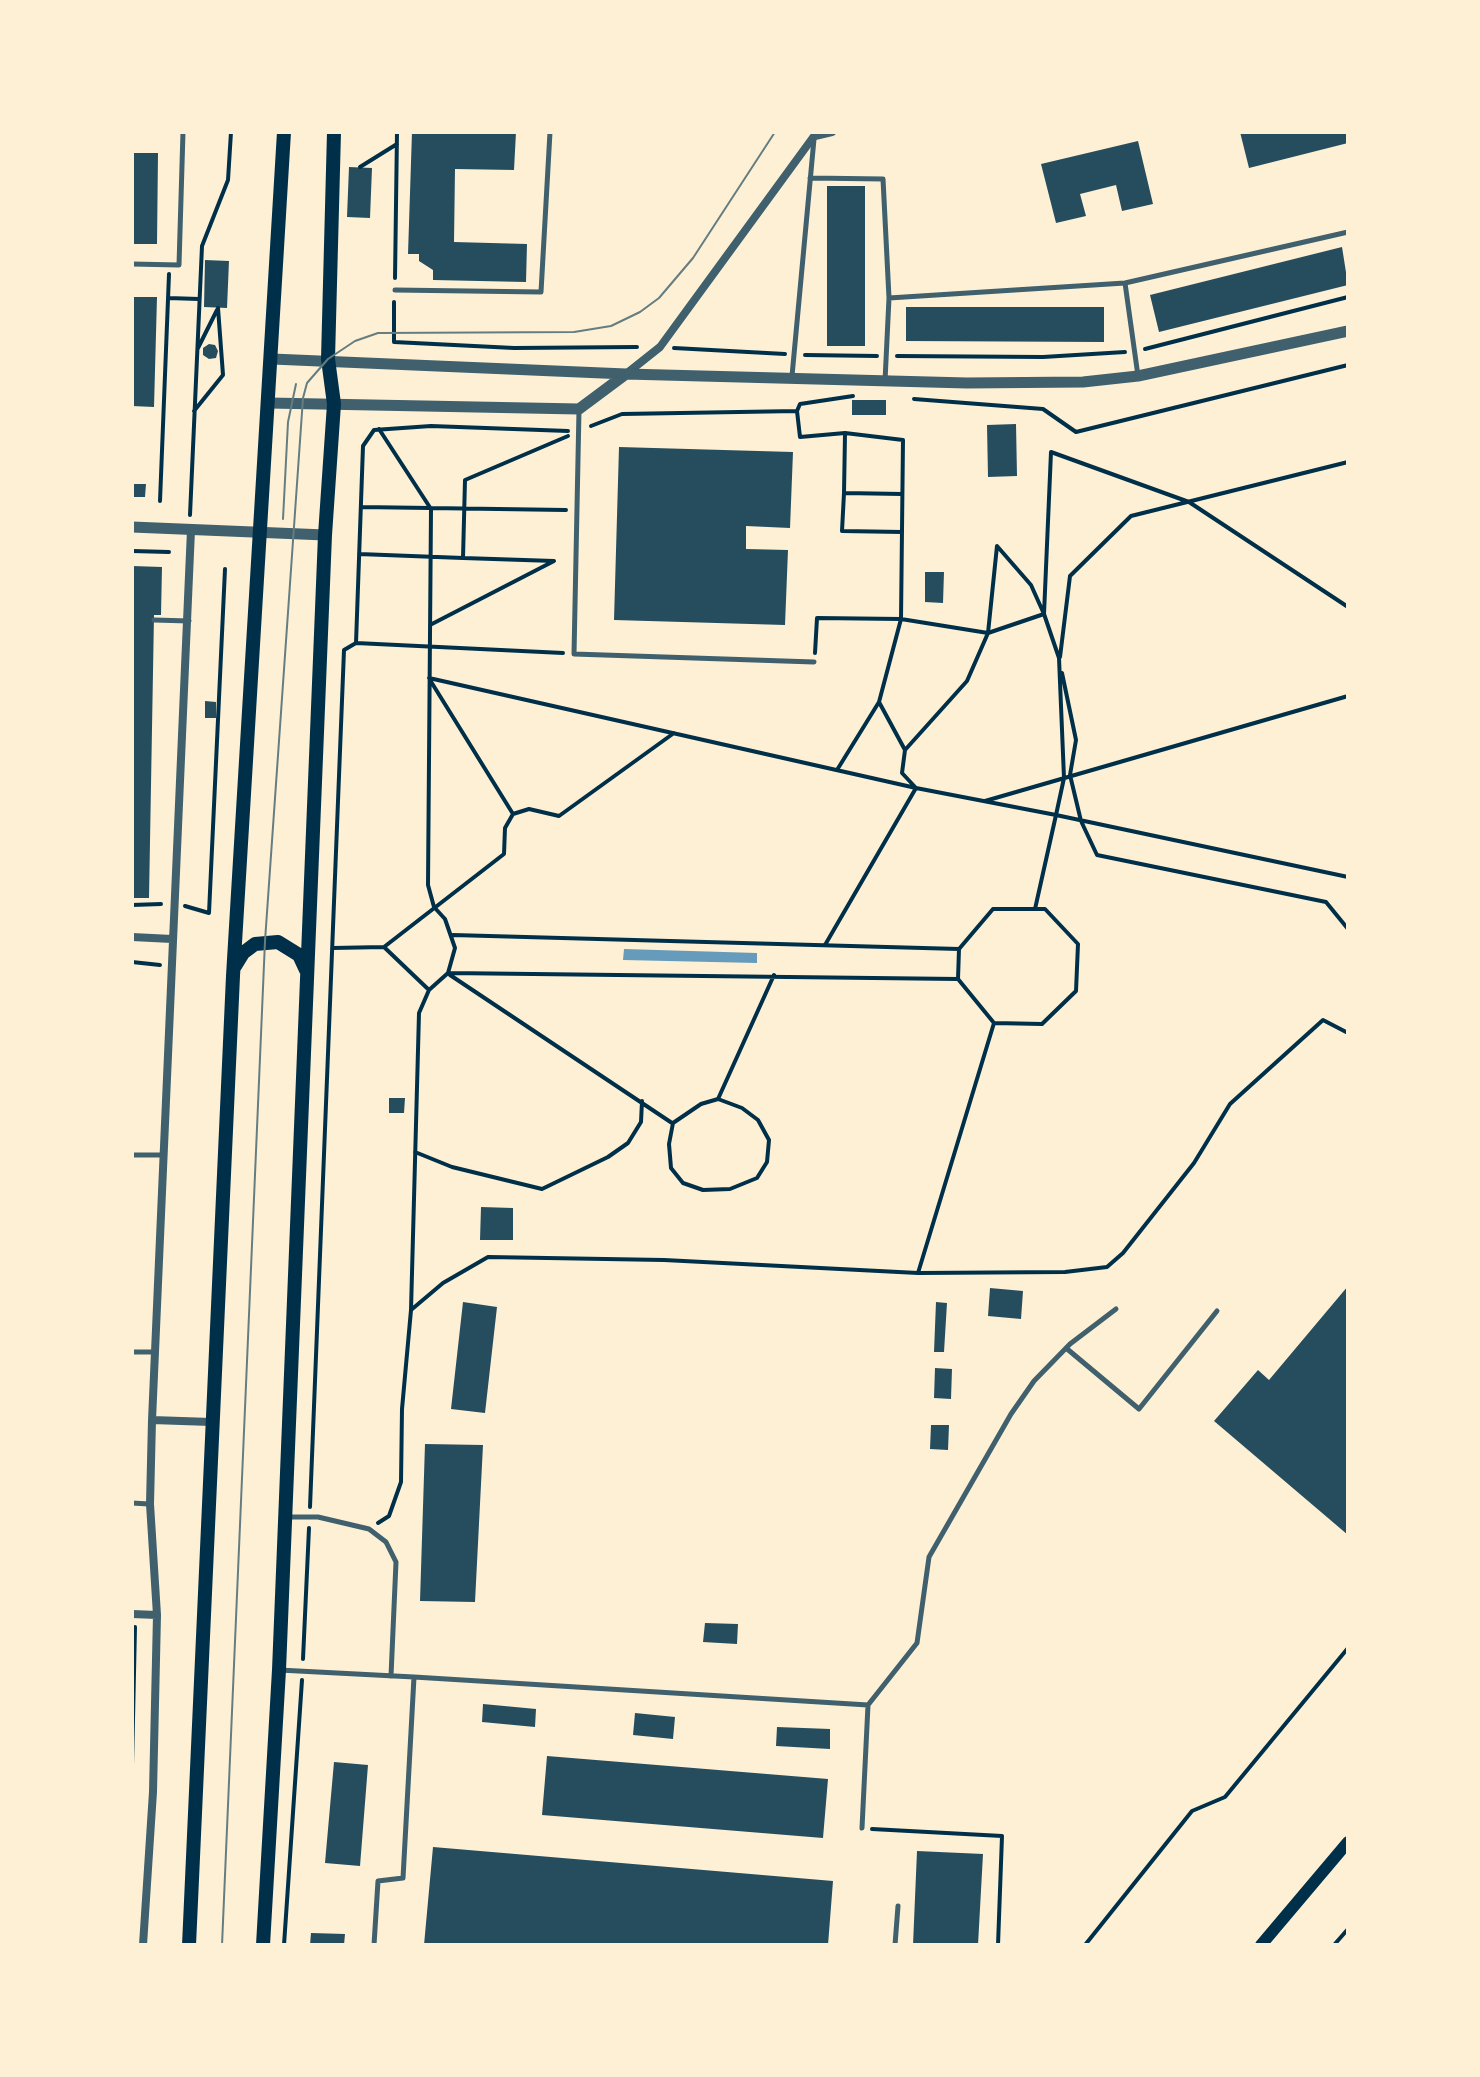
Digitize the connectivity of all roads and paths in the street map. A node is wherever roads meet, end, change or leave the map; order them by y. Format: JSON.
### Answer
{"nodes":[{"id":1,"x":183,"y":132,"type":"edge"},
{"id":2,"x":231,"y":132,"type":"edge"},
{"id":3,"x":284,"y":132,"type":"edge"},
{"id":4,"x":334,"y":132,"type":"edge"},
{"id":5,"x":397,"y":132,"type":"edge"},
{"id":6,"x":550,"y":132,"type":"edge"},
{"id":7,"x":832,"y":132,"type":"edge"},
{"id":8,"x":814,"y":133,"type":"edge"},
{"id":9,"x":397,"y":144,"type":"junction"},
{"id":10,"x":360,"y":167,"type":"dead end"},
{"id":11,"x":810,"y":178,"type":"junction"},
{"id":12,"x":1348,"y":232,"type":"edge"},
{"id":13,"x":132,"y":264,"type":"edge"},
{"id":14,"x":169,"y":265,"type":"junction"},
{"id":15,"x":1125,"y":283,"type":"junction"},
{"id":16,"x":395,"y":290,"type":"junction"},
{"id":17,"x":168,"y":298,"type":"junction"},
{"id":18,"x":889,"y":298,"type":"junction"},
{"id":19,"x":199,"y":299,"type":"junction"},
{"id":20,"x":1348,"y":331,"type":"edge"},
{"id":21,"x":394,"y":342,"type":"dead end"},
{"id":22,"x":197,"y":350,"type":"junction"},
{"id":23,"x":272,"y":359,"type":"junction"},
{"id":24,"x":328,"y":361,"type":"junction"},
{"id":25,"x":1348,"y":365,"type":"edge"},
{"id":26,"x":626,"y":374,"type":"junction"},
{"id":27,"x":1138,"y":376,"type":"junction"},
{"id":28,"x":792,"y":377,"type":"junction"},
{"id":29,"x":885,"y":381,"type":"junction"},
{"id":30,"x":866,"y":395,"type":"dead end"},
{"id":31,"x":910,"y":398,"type":"dead end"},
{"id":32,"x":269,"y":403,"type":"junction"},
{"id":33,"x":334,"y":404,"type":"junction"},
{"id":34,"x":579,"y":409,"type":"junction"},
{"id":35,"x":194,"y":411,"type":"junction"},
{"id":36,"x":797,"y":411,"type":"junction"},
{"id":37,"x":379,"y":429,"type":"junction"},
{"id":38,"x":579,"y":431,"type":"junction"},
{"id":39,"x":845,"y":433,"type":"junction"},
{"id":40,"x":1348,"y":462,"type":"edge"},
{"id":41,"x":844,"y":493,"type":"junction"},
{"id":42,"x":902,"y":494,"type":"junction"},
{"id":43,"x":160,"y":501,"type":"dead end"},
{"id":44,"x":1189,"y":502,"type":"junction"},
{"id":45,"x":361,"y":507,"type":"junction"},
{"id":46,"x":431,"y":509,"type":"junction"},
{"id":47,"x":464,"y":509,"type":"junction"},
{"id":48,"x":576,"y":510,"type":"junction"},
{"id":49,"x":132,"y":527,"type":"edge"},
{"id":50,"x":191,"y":530,"type":"junction"},
{"id":51,"x":902,"y":532,"type":"junction"},
{"id":52,"x":258,"y":533,"type":"junction"},
{"id":53,"x":325,"y":535,"type":"junction"},
{"id":54,"x":132,"y":551,"type":"edge"},
{"id":55,"x":169,"y":552,"type":"dead end"},
{"id":56,"x":359,"y":554,"type":"junction"},
{"id":57,"x":431,"y":557,"type":"junction"},
{"id":58,"x":463,"y":558,"type":"junction"},
{"id":59,"x":225,"y":569,"type":"dead end"},
{"id":60,"x":1348,"y":607,"type":"edge"},
{"id":61,"x":1044,"y":614,"type":"junction"},
{"id":62,"x":901,"y":619,"type":"junction"},
{"id":63,"x":154,"y":620,"type":"dead end"},
{"id":64,"x":189,"y":621,"type":"junction"},
{"id":65,"x":430,"y":625,"type":"junction"},
{"id":66,"x":988,"y":633,"type":"junction"},
{"id":67,"x":356,"y":643,"type":"junction"},
{"id":68,"x":430,"y":645,"type":"junction"},
{"id":69,"x":574,"y":654,"type":"junction"},
{"id":70,"x":1059,"y":658,"type":"junction"},
{"id":71,"x":814,"y":662,"type":"joint"},
{"id":72,"x":429,"y":678,"type":"junction"},
{"id":73,"x":1348,"y":696,"type":"edge"},
{"id":74,"x":879,"y":702,"type":"junction"},
{"id":75,"x":674,"y":733,"type":"junction"},
{"id":76,"x":905,"y":750,"type":"junction"},
{"id":77,"x":837,"y":770,"type":"junction"},
{"id":78,"x":1070,"y":775,"type":"junction"},
{"id":79,"x":1064,"y":778,"type":"junction"},
{"id":80,"x":916,"y":788,"type":"junction"},
{"id":81,"x":981,"y":802,"type":"junction"},
{"id":82,"x":513,"y":814,"type":"junction"},
{"id":83,"x":1056,"y":815,"type":"junction"},
{"id":84,"x":1081,"y":821,"type":"junction"},
{"id":85,"x":1348,"y":877,"type":"edge"},
{"id":86,"x":173,"y":903,"type":"junction"},
{"id":87,"x":132,"y":905,"type":"edge"},
{"id":88,"x":434,"y":907,"type":"junction"},
{"id":89,"x":1035,"y":909,"type":"junction"},
{"id":90,"x":1348,"y":929,"type":"edge"},
{"id":91,"x":453,"y":935,"type":"junction"},
{"id":92,"x":132,"y":937,"type":"edge"},
{"id":93,"x":172,"y":939,"type":"junction"},
{"id":94,"x":825,"y":945,"type":"junction"},
{"id":95,"x":384,"y":947,"type":"junction"},
{"id":96,"x":332,"y":948,"type":"junction"},
{"id":97,"x":959,"y":949,"type":"junction"},
{"id":98,"x":132,"y":962,"type":"edge"},
{"id":99,"x":171,"y":966,"type":"junction"},
{"id":100,"x":448,"y":973,"type":"junction"},
{"id":101,"x":774,"y":975,"type":"junction"},
{"id":102,"x":233,"y":976,"type":"junction"},
{"id":103,"x":308,"y":978,"type":"junction"},
{"id":104,"x":958,"y":979,"type":"junction"},
{"id":105,"x":429,"y":990,"type":"junction"},
{"id":106,"x":994,"y":1023,"type":"junction"},
{"id":107,"x":1348,"y":1033,"type":"edge"},
{"id":108,"x":718,"y":1099,"type":"junction"},
{"id":109,"x":642,"y":1101,"type":"junction"},
{"id":110,"x":673,"y":1123,"type":"junction"},
{"id":111,"x":415,"y":1152,"type":"junction"},
{"id":112,"x":132,"y":1155,"type":"edge"},
{"id":113,"x":163,"y":1155,"type":"junction"},
{"id":114,"x":918,"y":1273,"type":"junction"},
{"id":115,"x":1116,"y":1309,"type":"dead end"},
{"id":116,"x":411,"y":1310,"type":"junction"},
{"id":117,"x":1217,"y":1311,"type":"dead end"},
{"id":118,"x":1066,"y":1348,"type":"junction"},
{"id":119,"x":132,"y":1352,"type":"edge"},
{"id":120,"x":155,"y":1352,"type":"junction"},
{"id":121,"x":152,"y":1420,"type":"junction"},
{"id":122,"x":211,"y":1422,"type":"junction"},
{"id":123,"x":132,"y":1503,"type":"edge"},
{"id":124,"x":150,"y":1504,"type":"junction"},
{"id":125,"x":285,"y":1517,"type":"junction"},
{"id":126,"x":309,"y":1517,"type":"junction"},
{"id":127,"x":369,"y":1529,"type":"junction"},
{"id":128,"x":133,"y":1614,"type":"edge"},
{"id":129,"x":157,"y":1615,"type":"junction"},
{"id":130,"x":1348,"y":1648,"type":"edge"},
{"id":131,"x":279,"y":1670,"type":"junction"},
{"id":132,"x":303,"y":1672,"type":"junction"},
{"id":133,"x":391,"y":1676,"type":"junction"},
{"id":134,"x":414,"y":1677,"type":"junction"},
{"id":135,"x":868,"y":1705,"type":"junction"},
{"id":136,"x":132,"y":1765,"type":"edge"},
{"id":137,"x":862,"y":1828,"type":"joint"},
{"id":138,"x":1348,"y":1842,"type":"edge"},
{"id":139,"x":898,"y":1906,"type":"dead end"},
{"id":140,"x":1348,"y":1929,"type":"edge"},
{"id":141,"x":143,"y":1945,"type":"edge"},
{"id":142,"x":189,"y":1945,"type":"edge"},
{"id":143,"x":263,"y":1945,"type":"edge"},
{"id":144,"x":284,"y":1945,"type":"edge"},
{"id":145,"x":374,"y":1945,"type":"edge"},
{"id":146,"x":895,"y":1945,"type":"edge"},
{"id":147,"x":998,"y":1945,"type":"edge"},
{"id":148,"x":1085,"y":1945,"type":"edge"},
{"id":149,"x":1261,"y":1945,"type":"edge"},
{"id":150,"x":1334,"y":1945,"type":"edge"}],
"edges":[{"from":1,"to":14,"type":"lane"},
{"from":2,"to":19,"type":"path"},
{"from":3,"to":23,"type":"main road"},
{"from":4,"to":24,"type":"main road"},
{"from":5,"to":9,"type":"path"},
{"from":6,"to":16,"type":"lane"},
{"from":7,"to":8,"type":"street"},
{"from":8,"to":11,"type":"lane"},
{"from":8,"to":26,"type":"street"},
{"from":9,"to":10,"type":"path"},
{"from":9,"to":16,"type":"path"},
{"from":11,"to":18,"type":"lane"},
{"from":11,"to":28,"type":"lane"},
{"from":12,"to":15,"type":"lane"},
{"from":13,"to":14,"type":"lane"},
{"from":14,"to":17,"type":"path"},
{"from":15,"to":18,"type":"lane"},
{"from":15,"to":27,"type":"lane"},
{"from":16,"to":21,"type":"path"},
{"from":17,"to":19,"type":"path"},
{"from":17,"to":43,"type":"path"},
{"from":18,"to":29,"type":"lane"},
{"from":19,"to":22,"type":"path"},
{"from":20,"to":27,"type":"street"},
{"from":22,"to":35,"type":"path"},
{"from":22,"to":35,"type":"path"},
{"from":23,"to":24,"type":"street"},
{"from":23,"to":32,"type":"main road"},
{"from":24,"to":26,"type":"street"},
{"from":24,"to":33,"type":"main road"},
{"from":25,"to":31,"type":"path"},
{"from":26,"to":28,"type":"street"},
{"from":26,"to":34,"type":"street"},
{"from":27,"to":29,"type":"street"},
{"from":28,"to":29,"type":"street"},
{"from":30,"to":36,"type":"path"},
{"from":32,"to":33,"type":"street"},
{"from":32,"to":52,"type":"main road"},
{"from":33,"to":34,"type":"street"},
{"from":33,"to":53,"type":"main road"},
{"from":34,"to":38,"type":"lane"},
{"from":35,"to":50,"type":"path"},
{"from":36,"to":38,"type":"path"},
{"from":36,"to":39,"type":"path"},
{"from":37,"to":38,"type":"path"},
{"from":37,"to":45,"type":"path"},
{"from":37,"to":46,"type":"path"},
{"from":38,"to":47,"type":"path"},
{"from":38,"to":48,"type":"lane"},
{"from":39,"to":41,"type":"path"},
{"from":39,"to":42,"type":"path"},
{"from":40,"to":44,"type":"path"},
{"from":41,"to":42,"type":"path"},
{"from":41,"to":51,"type":"path"},
{"from":42,"to":51,"type":"path"},
{"from":44,"to":60,"type":"path"},
{"from":44,"to":61,"type":"path"},
{"from":44,"to":70,"type":"path"},
{"from":45,"to":46,"type":"path"},
{"from":45,"to":56,"type":"path"},
{"from":46,"to":47,"type":"path"},
{"from":46,"to":57,"type":"path"},
{"from":47,"to":48,"type":"path"},
{"from":47,"to":58,"type":"path"},
{"from":48,"to":69,"type":"lane"},
{"from":49,"to":50,"type":"street"},
{"from":50,"to":52,"type":"street"},
{"from":50,"to":64,"type":"street"},
{"from":51,"to":62,"type":"path"},
{"from":52,"to":53,"type":"street"},
{"from":52,"to":102,"type":"main road"},
{"from":53,"to":103,"type":"main road"},
{"from":54,"to":55,"type":"path"},
{"from":56,"to":57,"type":"path"},
{"from":56,"to":67,"type":"path"},
{"from":57,"to":58,"type":"path"},
{"from":57,"to":65,"type":"path"},
{"from":58,"to":65,"type":"path"},
{"from":59,"to":86,"type":"path"},
{"from":61,"to":66,"type":"path"},
{"from":61,"to":66,"type":"path"},
{"from":61,"to":70,"type":"path"},
{"from":62,"to":66,"type":"path"},
{"from":62,"to":71,"type":"path"},
{"from":62,"to":74,"type":"path"},
{"from":63,"to":64,"type":"lane"},
{"from":64,"to":86,"type":"street"},
{"from":65,"to":68,"type":"path"},
{"from":66,"to":76,"type":"path"},
{"from":67,"to":68,"type":"path"},
{"from":67,"to":96,"type":"path"},
{"from":68,"to":69,"type":"path"},
{"from":68,"to":72,"type":"path"},
{"from":69,"to":71,"type":"lane"},
{"from":70,"to":78,"type":"path"},
{"from":70,"to":79,"type":"path"},
{"from":72,"to":75,"type":"path"},
{"from":72,"to":82,"type":"path"},
{"from":72,"to":88,"type":"path"},
{"from":73,"to":78,"type":"path"},
{"from":74,"to":76,"type":"path"},
{"from":74,"to":77,"type":"path"},
{"from":75,"to":77,"type":"path"},
{"from":75,"to":82,"type":"path"},
{"from":76,"to":80,"type":"path"},
{"from":77,"to":80,"type":"path"},
{"from":78,"to":79,"type":"path"},
{"from":78,"to":84,"type":"path"},
{"from":79,"to":81,"type":"path"},
{"from":79,"to":83,"type":"path"},
{"from":80,"to":81,"type":"path"},
{"from":80,"to":94,"type":"path"},
{"from":81,"to":83,"type":"path"},
{"from":82,"to":88,"type":"path"},
{"from":83,"to":84,"type":"path"},
{"from":83,"to":89,"type":"path"},
{"from":84,"to":85,"type":"path"},
{"from":84,"to":90,"type":"path"},
{"from":86,"to":87,"type":"path"},
{"from":86,"to":93,"type":"street"},
{"from":88,"to":91,"type":"path"},
{"from":88,"to":95,"type":"path"},
{"from":89,"to":97,"type":"path"},
{"from":89,"to":106,"type":"path"},
{"from":91,"to":94,"type":"path"},
{"from":91,"to":100,"type":"path"},
{"from":92,"to":93,"type":"street"},
{"from":93,"to":99,"type":"street"},
{"from":94,"to":97,"type":"path"},
{"from":95,"to":96,"type":"path"},
{"from":95,"to":105,"type":"path"},
{"from":96,"to":126,"type":"path"},
{"from":97,"to":104,"type":"path"},
{"from":98,"to":99,"type":"path"},
{"from":99,"to":113,"type":"street"},
{"from":100,"to":101,"type":"path"},
{"from":100,"to":105,"type":"path"},
{"from":100,"to":109,"type":"path"},
{"from":101,"to":104,"type":"path"},
{"from":101,"to":108,"type":"path"},
{"from":102,"to":103,"type":"main road"},
{"from":102,"to":122,"type":"main road"},
{"from":103,"to":125,"type":"main road"},
{"from":104,"to":106,"type":"path"},
{"from":105,"to":111,"type":"path"},
{"from":106,"to":114,"type":"path"},
{"from":107,"to":114,"type":"path"},
{"from":108,"to":110,"type":"path"},
{"from":108,"to":110,"type":"path"},
{"from":109,"to":110,"type":"path"},
{"from":109,"to":111,"type":"path"},
{"from":111,"to":116,"type":"path"},
{"from":112,"to":113,"type":"lane"},
{"from":113,"to":120,"type":"street"},
{"from":114,"to":116,"type":"path"},
{"from":115,"to":118,"type":"lane"},
{"from":116,"to":127,"type":"path"},
{"from":117,"to":118,"type":"lane"},
{"from":118,"to":135,"type":"lane"},
{"from":119,"to":120,"type":"lane"},
{"from":120,"to":121,"type":"street"},
{"from":121,"to":122,"type":"street"},
{"from":121,"to":124,"type":"street"},
{"from":122,"to":142,"type":"main road"},
{"from":123,"to":124,"type":"lane"},
{"from":124,"to":129,"type":"street"},
{"from":125,"to":126,"type":"lane"},
{"from":125,"to":131,"type":"main road"},
{"from":126,"to":127,"type":"lane"},
{"from":126,"to":132,"type":"path"},
{"from":127,"to":133,"type":"lane"},
{"from":128,"to":129,"type":"street"},
{"from":128,"to":136,"type":"path"},
{"from":129,"to":141,"type":"street"},
{"from":130,"to":148,"type":"path"},
{"from":131,"to":132,"type":"lane"},
{"from":131,"to":143,"type":"main road"},
{"from":132,"to":133,"type":"lane"},
{"from":132,"to":144,"type":"path"},
{"from":133,"to":134,"type":"lane"},
{"from":134,"to":135,"type":"lane"},
{"from":134,"to":145,"type":"lane"},
{"from":135,"to":137,"type":"lane"},
{"from":137,"to":147,"type":"path"},
{"from":138,"to":149,"type":"main road"},
{"from":139,"to":146,"type":"lane"},
{"from":140,"to":150,"type":"path"}]}
